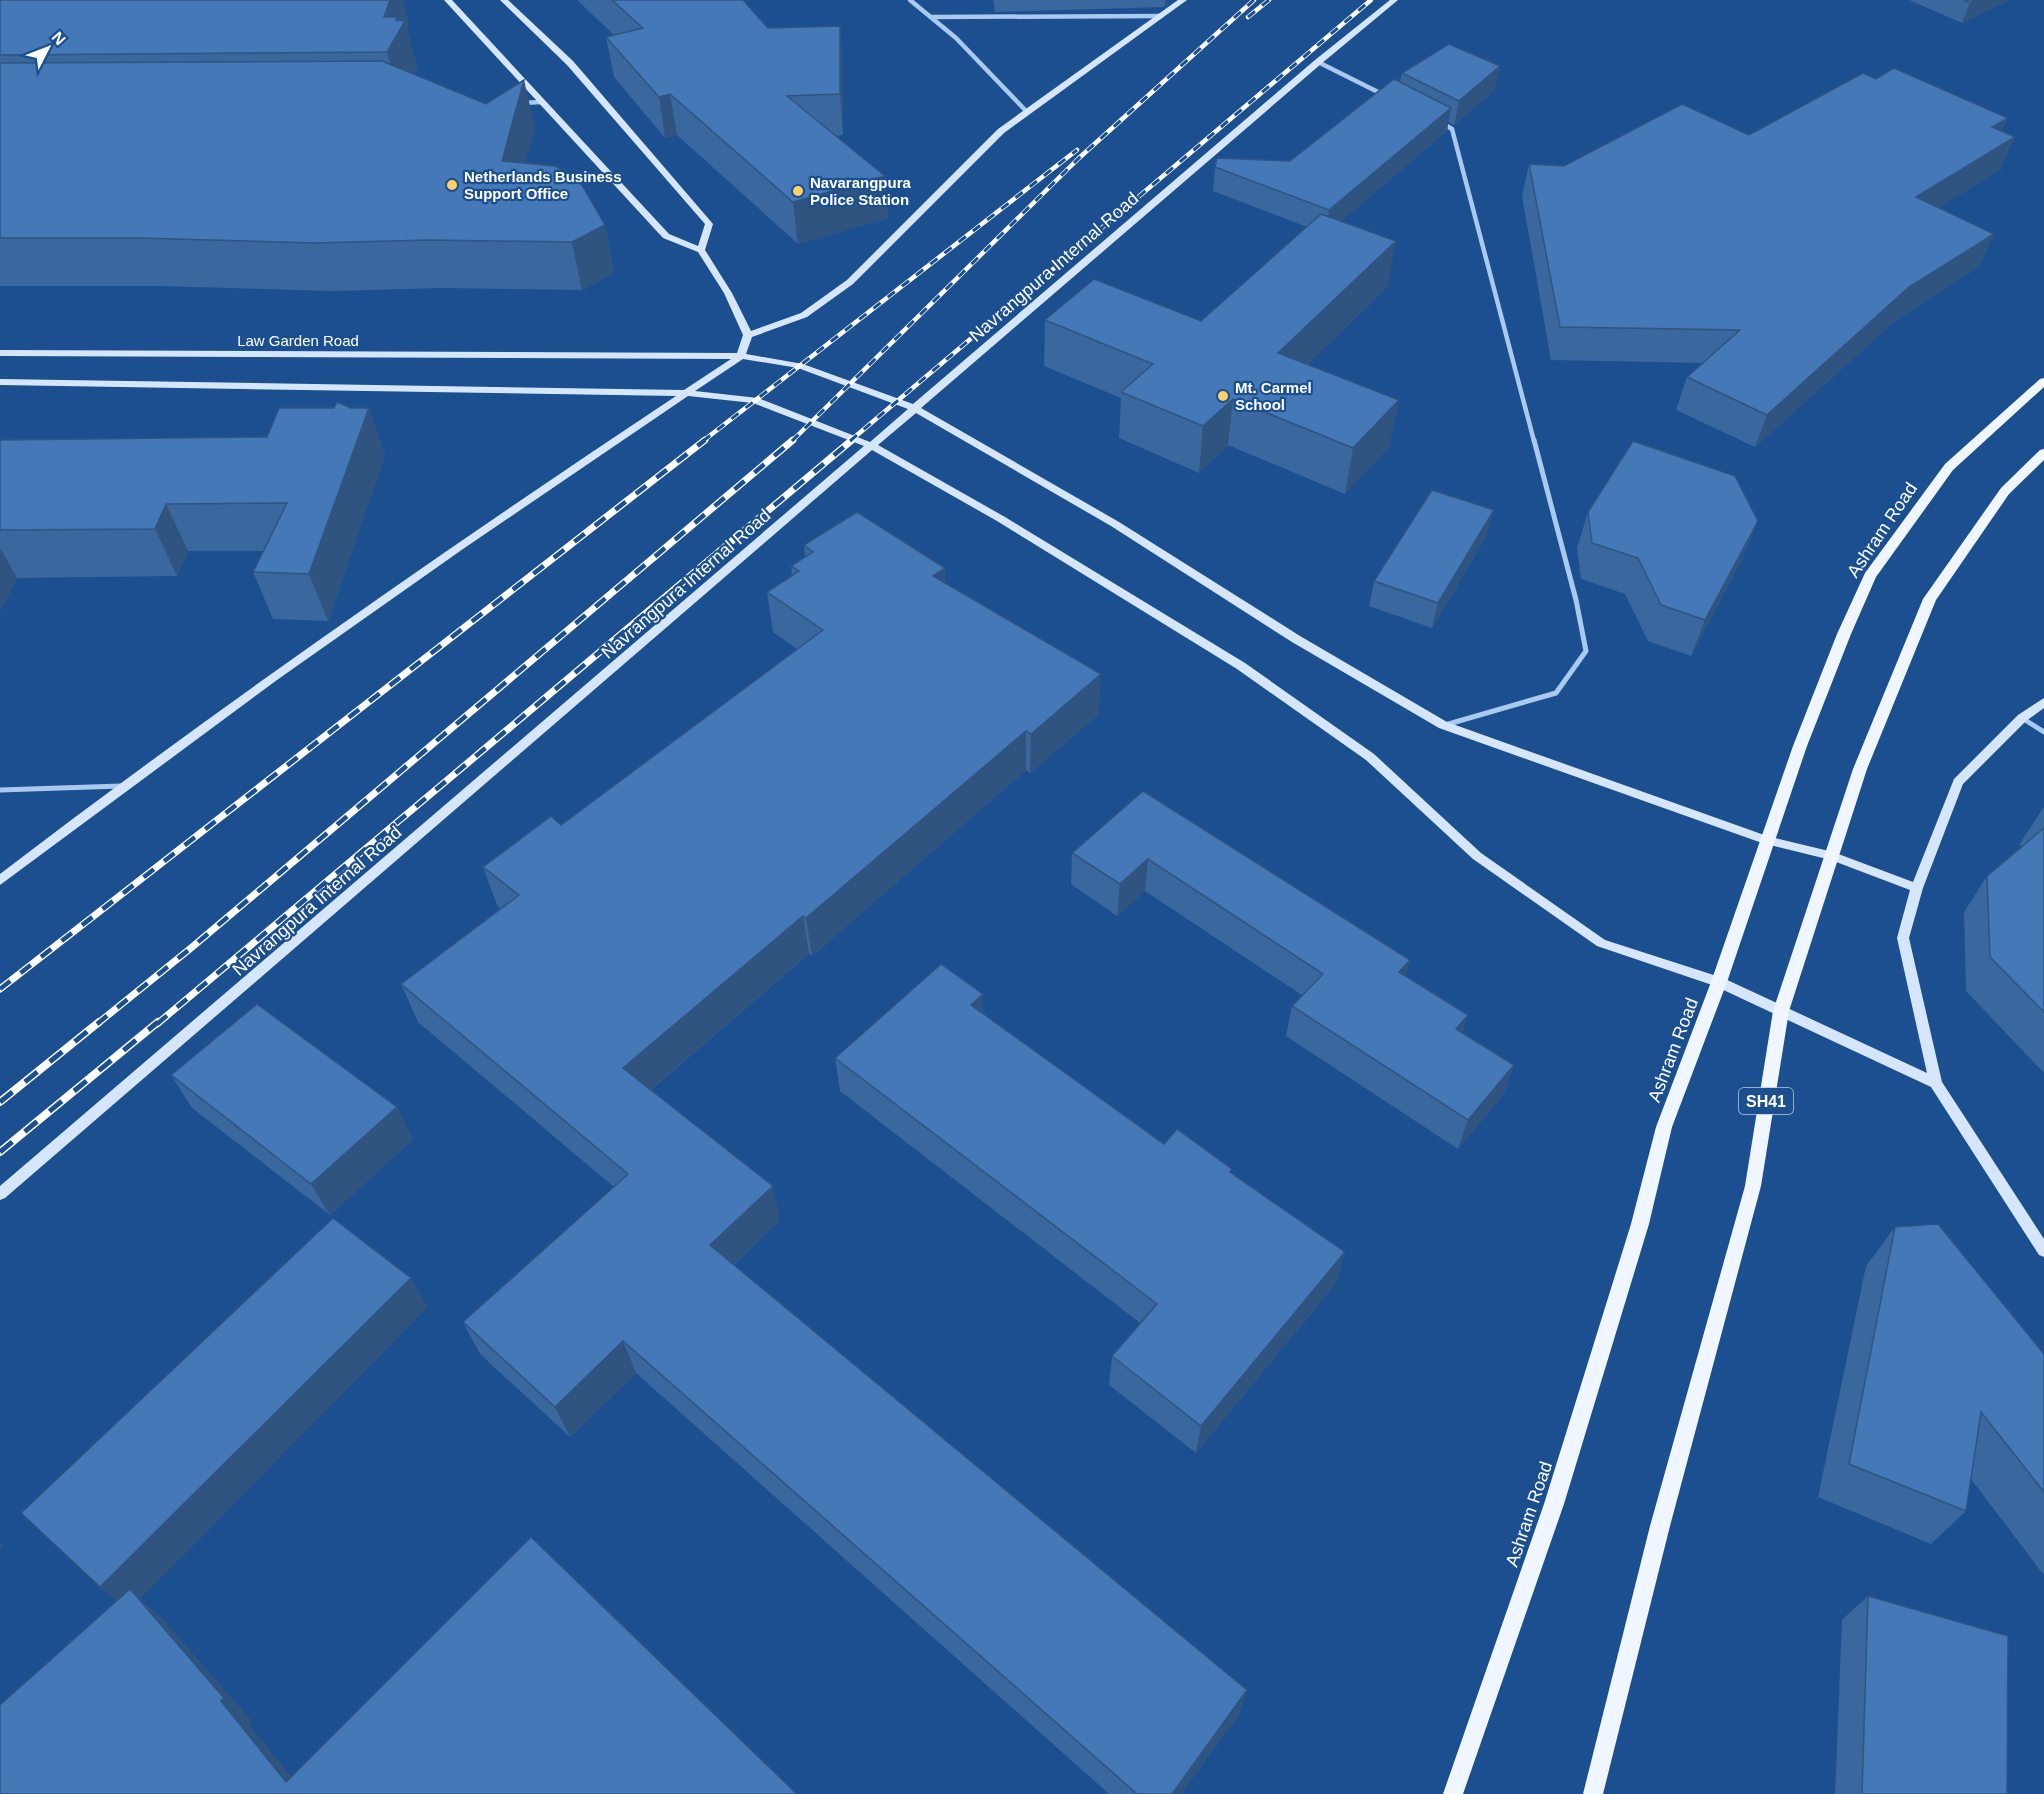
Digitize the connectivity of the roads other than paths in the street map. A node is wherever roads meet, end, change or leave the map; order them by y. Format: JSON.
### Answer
{"nodes":[{"id":1,"x":448,"y":0,"type":"edge"},
{"id":2,"x":504,"y":0,"type":"edge"},
{"id":3,"x":910,"y":0,"type":"edge"},
{"id":4,"x":1183,"y":0,"type":"edge"},
{"id":5,"x":1394,"y":0,"type":"edge"},
{"id":6,"x":1161,"y":16,"type":"junction"},
{"id":7,"x":931,"y":17,"type":"junction"},
{"id":8,"x":1318,"y":62,"type":"junction"},
{"id":9,"x":1390,"y":98,"type":"edge"},
{"id":10,"x":541,"y":102,"type":"junction"},
{"id":11,"x":518,"y":103,"type":"edge"},
{"id":12,"x":1027,"y":112,"type":"junction"},
{"id":13,"x":1432,"y":118,"type":"edge"},
{"id":14,"x":701,"y":250,"type":"junction"},
{"id":15,"x":748,"y":335,"type":"junction"},
{"id":16,"x":0,"y":353,"type":"edge"},
{"id":17,"x":741,"y":356,"type":"junction"},
{"id":18,"x":2044,"y":381,"type":"edge"},
{"id":19,"x":0,"y":382,"type":"edge"},
{"id":20,"x":686,"y":393,"type":"junction"},
{"id":21,"x":915,"y":408,"type":"junction"},
{"id":22,"x":872,"y":446,"type":"junction"},
{"id":23,"x":2044,"y":453,"type":"edge"},
{"id":24,"x":2044,"y":702,"type":"edge"},
{"id":25,"x":2022,"y":718,"type":"junction"},
{"id":26,"x":1443,"y":725,"type":"junction"},
{"id":27,"x":2044,"y":732,"type":"edge"},
{"id":28,"x":121,"y":786,"type":"junction"},
{"id":29,"x":0,"y":790,"type":"edge"},
{"id":30,"x":1766,"y":840,"type":"junction"},
{"id":31,"x":1833,"y":856,"type":"junction"},
{"id":32,"x":0,"y":880,"type":"edge"},
{"id":33,"x":1917,"y":888,"type":"junction"},
{"id":34,"x":1719,"y":982,"type":"junction"},
{"id":35,"x":1781,"y":1011,"type":"junction"},
{"id":36,"x":1936,"y":1083,"type":"junction"},
{"id":37,"x":0,"y":1194,"type":"edge"},
{"id":38,"x":2044,"y":1251,"type":"edge"},
{"id":39,"x":1453,"y":1794,"type":"edge"},
{"id":40,"x":1593,"y":1794,"type":"edge"}],
"edges":[{"from":1,"to":10,"type":"main road"},
{"from":2,"to":14,"type":"main road"},
{"from":3,"to":7,"type":"street"},
{"from":4,"to":6,"type":"main road"},
{"from":5,"to":8,"type":"main road","name":"Navrangpura Internal Road"},
{"from":6,"to":7,"type":"street"},
{"from":6,"to":12,"type":"main road"},
{"from":7,"to":12,"type":"street"},
{"from":8,"to":9,"type":"street"},
{"from":8,"to":21,"type":"main road","name":"Navrangpura Internal Road"},
{"from":10,"to":11,"type":"street"},
{"from":10,"to":14,"type":"main road"},
{"from":12,"to":15,"type":"main road"},
{"from":13,"to":26,"type":"street"},
{"from":14,"to":15,"type":"main road"},
{"from":15,"to":17,"type":"main road"},
{"from":16,"to":17,"type":"main road","name":"Law Garden Road"},
{"from":17,"to":20,"type":"main road"},
{"from":17,"to":21,"type":"main road","name":"Law Garden Road"},
{"from":18,"to":30,"type":"main road","name":"Ashram Road"},
{"from":19,"to":20,"type":"main road"},
{"from":20,"to":22,"type":"main road"},
{"from":20,"to":28,"type":"main road"},
{"from":21,"to":22,"type":"main road","name":"Navrangpura Internal Road"},
{"from":21,"to":26,"type":"main road","name":"Law Garden Road"},
{"from":22,"to":34,"type":"main road"},
{"from":22,"to":37,"type":"main road","name":"Navrangpura Internal Road"},
{"from":23,"to":31,"type":"main road","number":"SH41"},
{"from":24,"to":25,"type":"main road"},
{"from":25,"to":27,"type":"street"},
{"from":25,"to":33,"type":"main road"},
{"from":26,"to":30,"type":"main road","name":"Law Garden Road"},
{"from":28,"to":29,"type":"street"},
{"from":28,"to":32,"type":"main road"},
{"from":30,"to":31,"type":"main road","name":"Law Garden Road"},
{"from":30,"to":34,"type":"main road","name":"Ashram Road"},
{"from":31,"to":33,"type":"main road","name":"Law Garden Road"},
{"from":31,"to":35,"type":"main road","number":"SH41"},
{"from":33,"to":36,"type":"main road"},
{"from":34,"to":35,"type":"main road"},
{"from":34,"to":39,"type":"main road","name":"Ashram Road"},
{"from":35,"to":36,"type":"main road"},
{"from":35,"to":40,"type":"main road","number":"SH41"},
{"from":36,"to":38,"type":"main road"}]}
